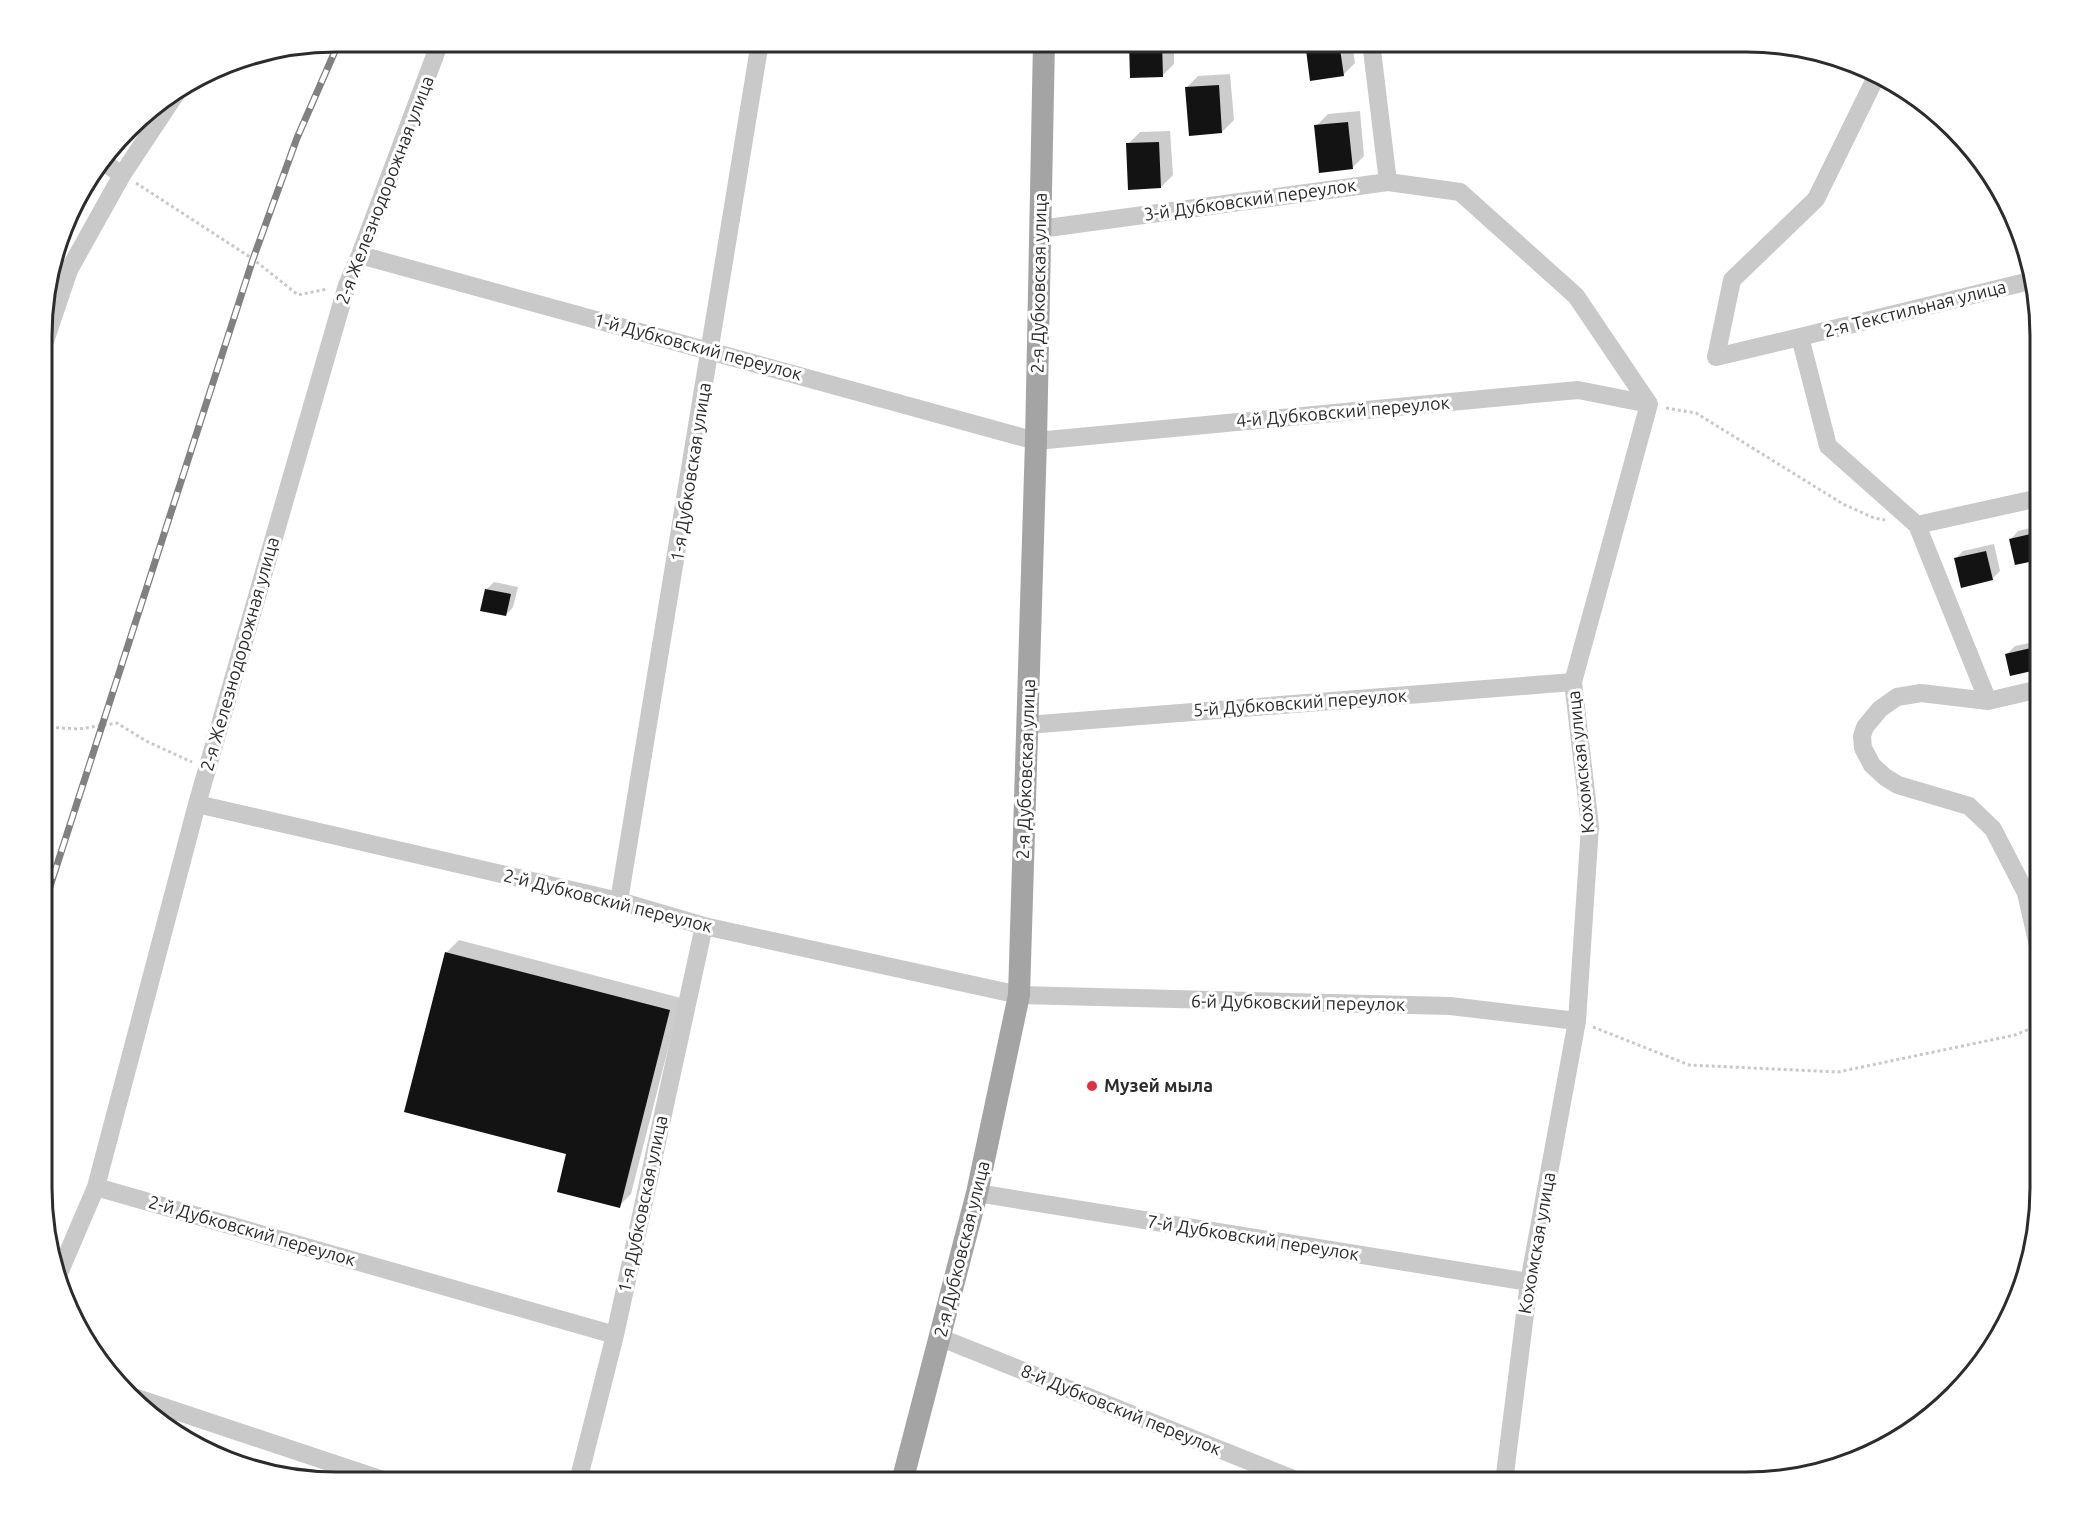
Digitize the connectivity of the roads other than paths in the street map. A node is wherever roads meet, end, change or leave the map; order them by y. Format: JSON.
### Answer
{"nodes":[{"id":1,"x":436,"y":52,"type":"edge"},
{"id":2,"x":758,"y":52,"type":"edge"},
{"id":3,"x":1044,"y":52,"type":"edge"},
{"id":4,"x":1372,"y":52,"type":"edge"},
{"id":5,"x":1875,"y":84,"type":"edge"},
{"id":6,"x":165,"y":110,"type":"edge"},
{"id":7,"x":109,"y":166,"type":"edge"},
{"id":8,"x":122,"y":175,"type":"junction"},
{"id":9,"x":1388,"y":182,"type":"junction"},
{"id":10,"x":1040,"y":229,"type":"junction"},
{"id":11,"x":360,"y":255,"type":"junction"},
{"id":12,"x":2024,"y":282,"type":"edge"},
{"id":13,"x":53,"y":320,"type":"edge"},
{"id":14,"x":1800,"y":337,"type":"junction"},
{"id":15,"x":711,"y":350,"type":"junction"},
{"id":16,"x":1649,"y":405,"type":"junction"},
{"id":17,"x":1036,"y":441,"type":"junction"},
{"id":18,"x":2030,"y":500,"type":"edge"},
{"id":19,"x":1917,"y":525,"type":"junction"},
{"id":20,"x":1573,"y":682,"type":"junction"},
{"id":21,"x":2030,"y":691,"type":"edge"},
{"id":22,"x":1988,"y":701,"type":"junction"},
{"id":23,"x":1027,"y":725,"type":"junction"},
{"id":24,"x":197,"y":804,"type":"junction"},
{"id":25,"x":2030,"y":886,"type":"edge"},
{"id":26,"x":619,"y":900,"type":"junction"},
{"id":27,"x":704,"y":926,"type":"junction"},
{"id":28,"x":1019,"y":995,"type":"junction"},
{"id":29,"x":1577,"y":1021,"type":"junction"},
{"id":30,"x":96,"y":1187,"type":"junction"},
{"id":31,"x":977,"y":1193,"type":"junction"},
{"id":32,"x":63,"y":1264,"type":"edge"},
{"id":33,"x":1529,"y":1282,"type":"junction"},
{"id":34,"x":615,"y":1335,"type":"junction"},
{"id":35,"x":941,"y":1338,"type":"junction"},
{"id":36,"x":151,"y":1403,"type":"edge"},
{"id":37,"x":359,"y":1472,"type":"edge"},
{"id":38,"x":581,"y":1472,"type":"edge"},
{"id":39,"x":905,"y":1472,"type":"edge"},
{"id":40,"x":1276,"y":1472,"type":"edge"},
{"id":41,"x":1505,"y":1472,"type":"edge"}],
"edges":[{"from":1,"to":11,"type":"street","name":"2-я Железнодорожная улица"},
{"from":2,"to":15,"type":"street","name":"1-я Дубковская улица"},
{"from":3,"to":10,"type":"main road","name":"2-я Дубковская улица"},
{"from":4,"to":9,"type":"street"},
{"from":5,"to":14,"type":"street","name":"2-я Текстильная улица"},
{"from":6,"to":8,"type":"street"},
{"from":7,"to":8,"type":"street"},
{"from":8,"to":13,"type":"street"},
{"from":9,"to":10,"type":"street","name":"3-й Дубковский переулок"},
{"from":9,"to":16,"type":"street","name":"3-й Дубковский переулок"},
{"from":10,"to":17,"type":"main road","name":"2-я Дубковская улица"},
{"from":11,"to":15,"type":"street","name":"1-й Дубковский переулок"},
{"from":11,"to":24,"type":"street","name":"2-я Железнодорожная улица"},
{"from":12,"to":14,"type":"street","name":"2-я Текстильная улица"},
{"from":14,"to":19,"type":"street"},
{"from":15,"to":17,"type":"street","name":"1-й Дубковский переулок"},
{"from":15,"to":26,"type":"street","name":"1-я Дубковская улица"},
{"from":16,"to":17,"type":"street","name":"4-й Дубковский переулок"},
{"from":16,"to":20,"type":"street","name":"Кохомская улица"},
{"from":17,"to":23,"type":"main road","name":"2-я Дубковская улица"},
{"from":18,"to":19,"type":"street"},
{"from":19,"to":22,"type":"street"},
{"from":20,"to":23,"type":"street","name":"5-й Дубковский переулок"},
{"from":20,"to":29,"type":"street","name":"Кохомская улица"},
{"from":21,"to":22,"type":"street"},
{"from":22,"to":25,"type":"street"},
{"from":23,"to":28,"type":"main road","name":"2-я Дубковская улица"},
{"from":24,"to":26,"type":"street","name":"2-й Дубковский переулок"},
{"from":24,"to":30,"type":"street","name":"2-я Железнодорожная улица"},
{"from":26,"to":27,"type":"street","name":"2-й Дубковский переулок"},
{"from":27,"to":28,"type":"street","name":"2-й Дубковский переулок"},
{"from":27,"to":34,"type":"street","name":"1-я Дубковская улица"},
{"from":28,"to":29,"type":"street","name":"6-й Дубковский переулок"},
{"from":28,"to":31,"type":"main road","name":"2-я Дубковская улица"},
{"from":29,"to":33,"type":"street","name":"Кохомская улица"},
{"from":30,"to":32,"type":"street","name":"2-я Железнодорожная улица"},
{"from":30,"to":34,"type":"street","name":"2-й Дубковский переулок"},
{"from":31,"to":33,"type":"street","name":"7-й Дубковский переулок"},
{"from":31,"to":35,"type":"main road","name":"2-я Дубковская улица"},
{"from":33,"to":41,"type":"street","name":"Кохомская улица"},
{"from":34,"to":38,"type":"street","name":"1-я Дубковская улица"},
{"from":35,"to":39,"type":"main road","name":"2-я Дубковская улица"},
{"from":35,"to":40,"type":"street","name":"8-й Дубковский переулок"},
{"from":36,"to":37,"type":"street"}]}
